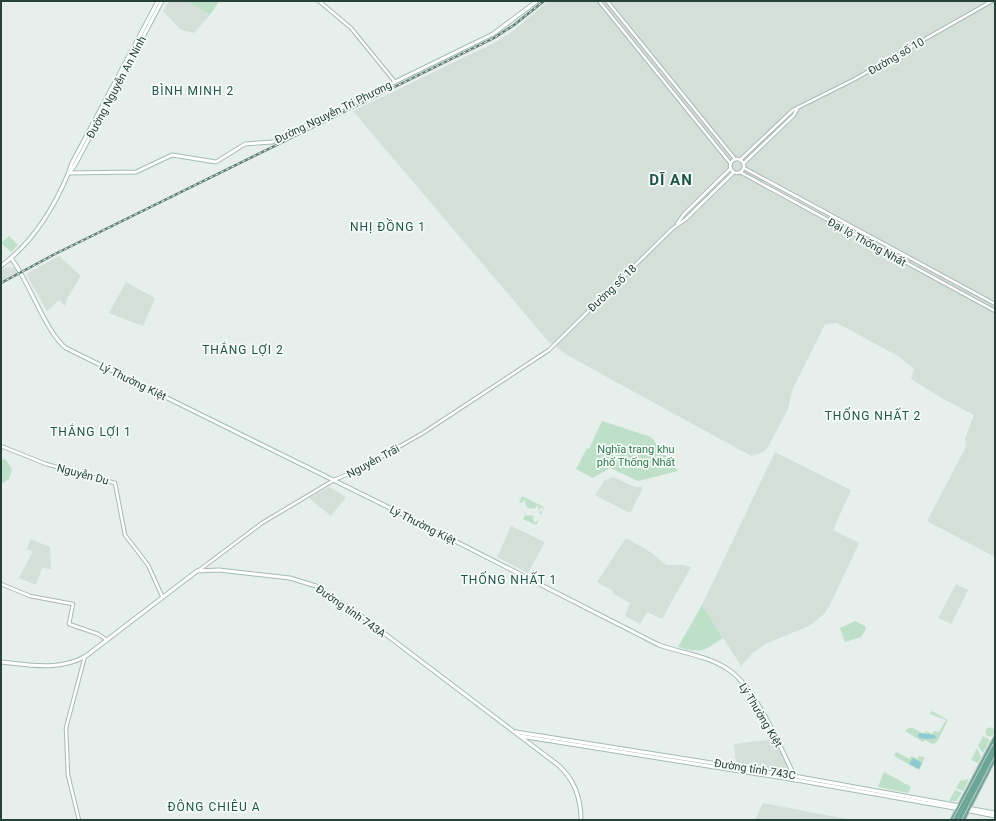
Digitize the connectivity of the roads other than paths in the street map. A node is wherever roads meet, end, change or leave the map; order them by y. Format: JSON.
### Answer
{"nodes":[{"id":1,"x":158,"y":1,"type":"edge"},
{"id":2,"x":162,"y":1,"type":"edge"},
{"id":3,"x":319,"y":1,"type":"edge"},
{"id":4,"x":537,"y":1,"type":"edge"},
{"id":5,"x":599,"y":1,"type":"edge"},
{"id":6,"x":607,"y":1,"type":"edge"},
{"id":7,"x":992,"y":1,"type":"edge"},
{"id":8,"x":154,"y":12,"type":"junction"},
{"id":9,"x":624,"y":23,"type":"junction"},
{"id":10,"x":619,"y":27,"type":"junction"},
{"id":11,"x":644,"y":47,"type":"junction"},
{"id":12,"x":638,"y":51,"type":"junction"},
{"id":13,"x":395,"y":82,"type":"junction"},
{"id":14,"x":685,"y":97,"type":"junction"},
{"id":15,"x":679,"y":102,"type":"junction"},
{"id":16,"x":798,"y":107,"type":"junction"},
{"id":17,"x":703,"y":119,"type":"junction"},
{"id":18,"x":696,"y":123,"type":"junction"},
{"id":19,"x":735,"y":159,"type":"junction"},
{"id":20,"x":741,"y":159,"type":"junction"},
{"id":21,"x":744,"y":163,"type":"junction"},
{"id":22,"x":731,"y":164,"type":"junction"},
{"id":23,"x":731,"y":168,"type":"junction"},
{"id":24,"x":744,"y":168,"type":"junction"},
{"id":25,"x":734,"y":172,"type":"junction"},
{"id":26,"x":740,"y":172,"type":"junction"},
{"id":27,"x":69,"y":173,"type":"junction"},
{"id":28,"x":706,"y":192,"type":"junction"},
{"id":29,"x":709,"y":196,"type":"junction"},
{"id":30,"x":675,"y":227,"type":"junction"},
{"id":31,"x":882,"y":244,"type":"junction"},
{"id":32,"x":879,"y":249,"type":"junction"},
{"id":33,"x":12,"y":258,"type":"junction"},
{"id":34,"x":1,"y":266,"type":"edge"},
{"id":35,"x":995,"y":304,"type":"edge"},
{"id":36,"x":995,"y":311,"type":"edge"},
{"id":37,"x":549,"y":350,"type":"joint"},
{"id":38,"x":1,"y":446,"type":"edge"},
{"id":39,"x":334,"y":480,"type":"junction"},
{"id":40,"x":197,"y":571,"type":"junction"},
{"id":41,"x":1,"y":584,"type":"edge"},
{"id":42,"x":162,"y":596,"type":"junction"},
{"id":43,"x":107,"y":640,"type":"junction"},
{"id":44,"x":86,"y":656,"type":"junction"},
{"id":45,"x":1,"y":662,"type":"edge"},
{"id":46,"x":514,"y":731,"type":"junction"},
{"id":47,"x":528,"y":735,"type":"junction"},
{"id":48,"x":520,"y":736,"type":"junction"},
{"id":49,"x":995,"y":738,"type":"edge"},
{"id":50,"x":528,"y":742,"type":"junction"},
{"id":51,"x":995,"y":745,"type":"edge"},
{"id":52,"x":995,"y":751,"type":"edge"},
{"id":53,"x":995,"y":757,"type":"edge"},
{"id":54,"x":794,"y":776,"type":"junction"},
{"id":55,"x":796,"y":780,"type":"junction"},
{"id":56,"x":857,"y":789,"type":"junction"},
{"id":57,"x":958,"y":807,"type":"junction"},
{"id":58,"x":968,"y":809,"type":"junction"},
{"id":59,"x":995,"y":813,"type":"edge"},
{"id":60,"x":995,"y":816,"type":"edge"},
{"id":61,"x":79,"y":820,"type":"edge"},
{"id":62,"x":581,"y":820,"type":"edge"},
{"id":63,"x":952,"y":820,"type":"edge"},
{"id":64,"x":955,"y":820,"type":"edge"},
{"id":65,"x":959,"y":820,"type":"edge"},
{"id":66,"x":963,"y":820,"type":"edge"}],
"edges":[{"from":1,"to":8,"type":"main road","name":"Đường Nguyễn An Ninh"},
{"from":2,"to":8,"type":"main road","name":"Đường Nguyễn An Ninh"},
{"from":3,"to":13,"type":"street"},
{"from":4,"to":13,"type":"main road","name":"Đường Nguyễn Tri Phương"},
{"from":5,"to":10,"type":"street"},
{"from":6,"to":9,"type":"street"},
{"from":7,"to":16,"type":"street","name":"Đường số 10"},
{"from":8,"to":27,"type":"main road","name":"Đường Nguyễn An Ninh"},
{"from":9,"to":10,"type":"street"},
{"from":9,"to":11,"type":"street"},
{"from":10,"to":12,"type":"street"},
{"from":11,"to":12,"type":"street"},
{"from":11,"to":14,"type":"street"},
{"from":12,"to":15,"type":"street"},
{"from":13,"to":27,"type":"main road","name":"Đường Nguyễn Tri Phương"},
{"from":14,"to":15,"type":"street"},
{"from":14,"to":17,"type":"street"},
{"from":15,"to":18,"type":"street"},
{"from":16,"to":20,"type":"street","name":"Đường số 10"},
{"from":16,"to":21,"type":"street","name":"Đường số 10"},
{"from":17,"to":18,"type":"street"},
{"from":17,"to":19,"type":"street"},
{"from":18,"to":22,"type":"street"},
{"from":19,"to":20,"type":"street"},
{"from":19,"to":22,"type":"street"},
{"from":20,"to":21,"type":"street"},
{"from":21,"to":24,"type":"street"},
{"from":22,"to":23,"type":"street"},
{"from":23,"to":25,"type":"street"},
{"from":23,"to":28,"type":"street","name":"Đường số 18"},
{"from":24,"to":26,"type":"street"},
{"from":24,"to":31,"type":"street","name":"Đại lộ Thống Nhất"},
{"from":25,"to":26,"type":"street"},
{"from":25,"to":29,"type":"street","name":"Đường số 18"},
{"from":26,"to":32,"type":"street","name":"Đại lộ Thống Nhất"},
{"from":27,"to":33,"type":"main road","name":"Đường Nguyễn An Ninh"},
{"from":28,"to":29,"type":"street"},
{"from":28,"to":30,"type":"street","name":"Đường số 18"},
{"from":29,"to":30,"type":"street","name":"Đường số 18"},
{"from":30,"to":37,"type":"street","name":"Đường số 18"},
{"from":31,"to":32,"type":"street"},
{"from":31,"to":35,"type":"street","name":"Đại lộ Thống Nhất"},
{"from":32,"to":36,"type":"street","name":"Đại lộ Thống Nhất"},
{"from":33,"to":34,"type":"main road","name":"Đường Nguyễn An Ninh"},
{"from":33,"to":39,"type":"main road","name":"Lý Thường Kiệt"},
{"from":37,"to":39,"type":"street","name":"Nguyễn Trãi"},
{"from":38,"to":42,"type":"street","name":"Nguyễn Du"},
{"from":39,"to":40,"type":"street","name":"Nguyễn Trãi"},
{"from":39,"to":54,"type":"main road","name":"Lý Thường Kiệt"},
{"from":40,"to":42,"type":"main road"},
{"from":40,"to":46,"type":"main road","name":"Đường tỉnh 743A"},
{"from":41,"to":43,"type":"street"},
{"from":42,"to":43,"type":"main road"},
{"from":43,"to":44,"type":"main road"},
{"from":44,"to":45,"type":"main road"},
{"from":44,"to":61,"type":"street"},
{"from":46,"to":47,"type":"main road","name":"Đường tỉnh 743C"},
{"from":46,"to":48,"type":"main road","name":"Đường tỉnh 743A"},
{"from":47,"to":48,"type":"main road","name":"Đường tỉnh 743C"},
{"from":47,"to":50,"type":"main road"},
{"from":47,"to":54,"type":"main road","name":"Đường tỉnh 743C"},
{"from":47,"to":55,"type":"main road","name":"Đường tỉnh 743C"},
{"from":48,"to":50,"type":"main road","name":"Đường tỉnh 743A"},
{"from":49,"to":57,"type":"main road"},
{"from":50,"to":62,"type":"main road","name":"Đường tỉnh 743A"},
{"from":51,"to":64,"type":"main road","bridge":true},
{"from":52,"to":65,"type":"main road","bridge":true},
{"from":53,"to":58,"type":"main road"},
{"from":54,"to":55,"type":"main road","name":"Lý Thường Kiệt"},
{"from":54,"to":56,"type":"main road","name":"Đường tỉnh 743C"},
{"from":55,"to":56,"type":"main road","name":"Đường tỉnh 743C"},
{"from":56,"to":57,"type":"main road","name":"Đường tỉnh 743C"},
{"from":57,"to":58,"type":"main road","name":"Đường tỉnh 743C"},
{"from":57,"to":63,"type":"main road"},
{"from":58,"to":59,"type":"main road","name":"Đường tỉnh 743C"},
{"from":58,"to":60,"type":"main road","name":"Đường tỉnh 743C"},
{"from":58,"to":66,"type":"main road"}]}
